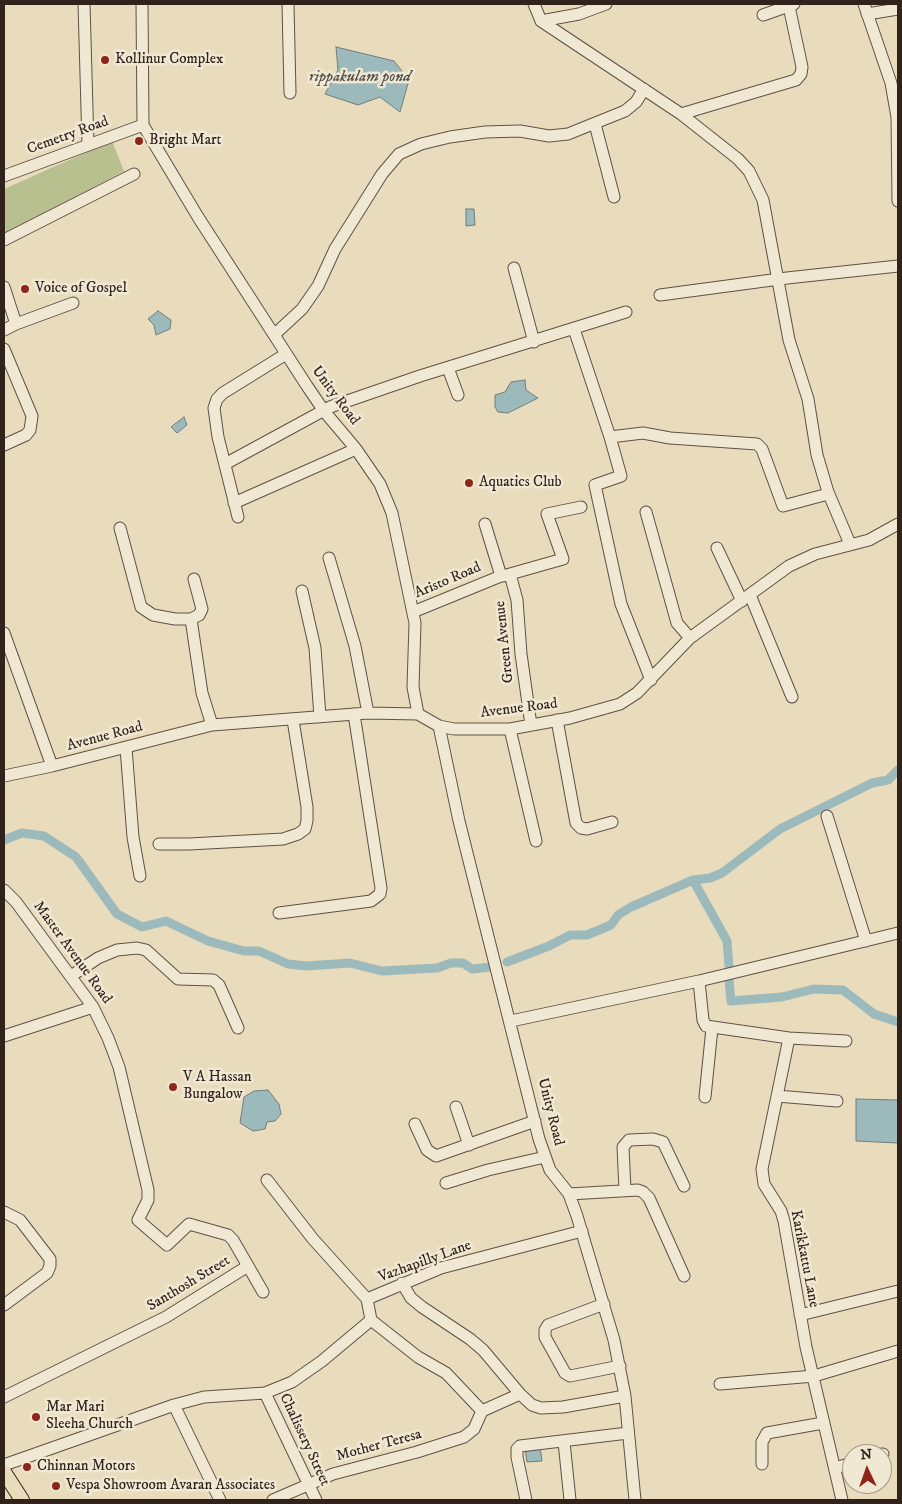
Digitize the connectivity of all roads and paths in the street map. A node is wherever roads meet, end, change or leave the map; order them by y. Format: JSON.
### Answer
{"nodes":[{"id":1,"x":84,"y":4,"type":"edge"},
{"id":2,"x":142,"y":4,"type":"edge"},
{"id":3,"x":288,"y":4,"type":"edge"},
{"id":4,"x":534,"y":4,"type":"edge"},
{"id":5,"x":606,"y":4,"type":"edge"},
{"id":6,"x":792,"y":8,"type":"edge"},
{"id":7,"x":866,"y":9,"type":"edge"},
{"id":8,"x":898,"y":9,"type":"edge"},
{"id":9,"x":763,"y":15,"type":"dead end"},
{"id":10,"x":540,"y":21,"type":"junction"},
{"id":11,"x":894,"y":83,"type":"edge"},
{"id":12,"x":644,"y":89,"type":"junction"},
{"id":13,"x":290,"y":93,"type":"dead end"},
{"id":14,"x":681,"y":114,"type":"junction"},
{"id":15,"x":898,"y":117,"type":"edge"},
{"id":16,"x":595,"y":124,"type":"junction"},
{"id":17,"x":144,"y":125,"type":"junction"},
{"id":18,"x":88,"y":145,"type":"junction"},
{"id":19,"x":134,"y":174,"type":"dead end"},
{"id":20,"x":4,"y":176,"type":"edge"},
{"id":21,"x":614,"y":197,"type":"dead end"},
{"id":22,"x":898,"y":202,"type":"edge"},
{"id":23,"x":4,"y":240,"type":"edge"},
{"id":24,"x":898,"y":266,"type":"edge"},
{"id":25,"x":514,"y":268,"type":"dead end"},
{"id":26,"x":776,"y":279,"type":"junction"},
{"id":27,"x":4,"y":287,"type":"edge"},
{"id":28,"x":660,"y":295,"type":"dead end"},
{"id":29,"x":72,"y":303,"type":"dead end"},
{"id":30,"x":626,"y":312,"type":"dead end"},
{"id":31,"x":16,"y":324,"type":"junction"},
{"id":32,"x":574,"y":329,"type":"junction"},
{"id":33,"x":4,"y":330,"type":"edge"},
{"id":34,"x":275,"y":334,"type":"junction"},
{"id":35,"x":534,"y":342,"type":"junction"},
{"id":36,"x":4,"y":349,"type":"edge"},
{"id":37,"x":286,"y":354,"type":"junction"},
{"id":38,"x":448,"y":368,"type":"junction"},
{"id":39,"x":458,"y":394,"type":"dead end"},
{"id":40,"x":324,"y":411,"type":"junction"},
{"id":41,"x":610,"y":437,"type":"junction"},
{"id":42,"x":4,"y":446,"type":"edge"},
{"id":43,"x":356,"y":449,"type":"junction"},
{"id":44,"x":225,"y":464,"type":"junction"},
{"id":45,"x":828,"y":494,"type":"junction"},
{"id":46,"x":234,"y":503,"type":"junction"},
{"id":47,"x":581,"y":507,"type":"dead end"},
{"id":48,"x":646,"y":512,"type":"dead end"},
{"id":49,"x":238,"y":517,"type":"dead end"},
{"id":50,"x":485,"y":524,"type":"dead end"},
{"id":51,"x":898,"y":524,"type":"edge"},
{"id":52,"x":120,"y":528,"type":"dead end"},
{"id":53,"x":850,"y":544,"type":"junction"},
{"id":54,"x":716,"y":548,"type":"dead end"},
{"id":55,"x":329,"y":558,"type":"dead end"},
{"id":56,"x":508,"y":578,"type":"junction"},
{"id":57,"x":194,"y":579,"type":"dead end"},
{"id":58,"x":302,"y":591,"type":"dead end"},
{"id":59,"x":746,"y":598,"type":"junction"},
{"id":60,"x":413,"y":612,"type":"junction"},
{"id":61,"x":191,"y":619,"type":"junction"},
{"id":62,"x":4,"y":633,"type":"edge"},
{"id":63,"x":690,"y":638,"type":"junction"},
{"id":64,"x":651,"y":680,"type":"junction"},
{"id":65,"x":792,"y":697,"type":"dead end"},
{"id":66,"x":368,"y":713,"type":"junction"},
{"id":67,"x":354,"y":714,"type":"junction"},
{"id":68,"x":418,"y":714,"type":"junction"},
{"id":69,"x":320,"y":717,"type":"junction"},
{"id":70,"x":293,"y":720,"type":"junction"},
{"id":71,"x":557,"y":720,"type":"junction"},
{"id":72,"x":212,"y":725,"type":"junction"},
{"id":73,"x":531,"y":725,"type":"junction"},
{"id":74,"x":439,"y":726,"type":"junction"},
{"id":75,"x":510,"y":728,"type":"junction"},
{"id":76,"x":126,"y":748,"type":"junction"},
{"id":77,"x":52,"y":766,"type":"junction"},
{"id":78,"x":4,"y":776,"type":"edge"},
{"id":79,"x":827,"y":816,"type":"dead end"},
{"id":80,"x":612,"y":822,"type":"dead end"},
{"id":81,"x":536,"y":842,"type":"dead end"},
{"id":82,"x":159,"y":844,"type":"dead end"},
{"id":83,"x":140,"y":876,"type":"dead end"},
{"id":84,"x":4,"y":890,"type":"edge"},
{"id":85,"x":279,"y":913,"type":"dead end"},
{"id":86,"x":898,"y":933,"type":"edge"},
{"id":87,"x":866,"y":941,"type":"junction"},
{"id":88,"x":71,"y":976,"type":"junction"},
{"id":89,"x":699,"y":980,"type":"junction"},
{"id":90,"x":93,"y":1007,"type":"junction"},
{"id":91,"x":511,"y":1021,"type":"junction"},
{"id":92,"x":238,"y":1028,"type":"dead end"},
{"id":93,"x":712,"y":1028,"type":"junction"},
{"id":94,"x":4,"y":1036,"type":"edge"},
{"id":95,"x":789,"y":1038,"type":"junction"},
{"id":96,"x":846,"y":1041,"type":"dead end"},
{"id":97,"x":777,"y":1096,"type":"junction"},
{"id":98,"x":706,"y":1097,"type":"dead end"},
{"id":99,"x":837,"y":1101,"type":"dead end"},
{"id":100,"x":456,"y":1107,"type":"dead end"},
{"id":101,"x":535,"y":1121,"type":"junction"},
{"id":102,"x":415,"y":1124,"type":"dead end"},
{"id":103,"x":469,"y":1146,"type":"junction"},
{"id":104,"x":545,"y":1157,"type":"junction"},
{"id":105,"x":268,"y":1180,"type":"dead end"},
{"id":106,"x":147,"y":1183,"type":"joint"},
{"id":107,"x":446,"y":1184,"type":"dead end"},
{"id":108,"x":684,"y":1186,"type":"dead end"},
{"id":109,"x":625,"y":1190,"type":"junction"},
{"id":110,"x":569,"y":1194,"type":"junction"},
{"id":111,"x":4,"y":1212,"type":"edge"},
{"id":112,"x":582,"y":1231,"type":"junction"},
{"id":113,"x":248,"y":1266,"type":"junction"},
{"id":114,"x":684,"y":1276,"type":"dead end"},
{"id":115,"x":402,"y":1283,"type":"junction"},
{"id":116,"x":263,"y":1292,"type":"dead end"},
{"id":117,"x":898,"y":1292,"type":"edge"},
{"id":118,"x":367,"y":1299,"type":"junction"},
{"id":119,"x":604,"y":1304,"type":"junction"},
{"id":120,"x":4,"y":1305,"type":"edge"},
{"id":121,"x":800,"y":1315,"type":"junction"},
{"id":122,"x":372,"y":1320,"type":"junction"},
{"id":123,"x":898,"y":1351,"type":"edge"},
{"id":124,"x":620,"y":1366,"type":"junction"},
{"id":125,"x":814,"y":1376,"type":"junction"},
{"id":126,"x":720,"y":1384,"type":"dead end"},
{"id":127,"x":265,"y":1393,"type":"junction"},
{"id":128,"x":520,"y":1394,"type":"junction"},
{"id":129,"x":625,"y":1396,"type":"junction"},
{"id":130,"x":4,"y":1397,"type":"edge"},
{"id":131,"x":174,"y":1405,"type":"junction"},
{"id":132,"x":482,"y":1411,"type":"junction"},
{"id":133,"x":823,"y":1423,"type":"junction"},
{"id":134,"x":628,"y":1433,"type":"junction"},
{"id":135,"x":564,"y":1442,"type":"junction"},
{"id":136,"x":4,"y":1464,"type":"edge"},
{"id":137,"x":762,"y":1464,"type":"dead end"},
{"id":138,"x":842,"y":1466,"type":"edge"},
{"id":139,"x":834,"y":1468,"type":"junction"},
{"id":140,"x":4,"y":1472,"type":"edge"},
{"id":141,"x":307,"y":1484,"type":"junction"},
{"id":142,"x":22,"y":1500,"type":"edge"},
{"id":143,"x":220,"y":1500,"type":"edge"},
{"id":144,"x":273,"y":1500,"type":"edge"},
{"id":145,"x":316,"y":1500,"type":"edge"},
{"id":146,"x":526,"y":1500,"type":"edge"},
{"id":147,"x":570,"y":1500,"type":"edge"},
{"id":148,"x":635,"y":1500,"type":"edge"},
{"id":149,"x":842,"y":1500,"type":"edge"}],
"edges":[{"from":1,"to":18,"type":"street"},
{"from":2,"to":17,"type":"street"},
{"from":3,"to":13,"type":"street"},
{"from":4,"to":10,"type":"street"},
{"from":5,"to":10,"type":"street"},
{"from":6,"to":9,"type":"street"},
{"from":6,"to":14,"type":"street"},
{"from":7,"to":8,"type":"street"},
{"from":7,"to":11,"type":"street"},
{"from":10,"to":12,"type":"street"},
{"from":11,"to":15,"type":"street"},
{"from":12,"to":14,"type":"street"},
{"from":12,"to":16,"type":"street"},
{"from":14,"to":26,"type":"street"},
{"from":15,"to":22,"type":"street"},
{"from":16,"to":21,"type":"street"},
{"from":16,"to":34,"type":"street"},
{"from":17,"to":18,"type":"street","name":"Cemetry Road"},
{"from":17,"to":34,"type":"street","name":"Unity Road"},
{"from":18,"to":20,"type":"street","name":"Cemetry Road"},
{"from":19,"to":23,"type":"street"},
{"from":24,"to":26,"type":"street"},
{"from":25,"to":35,"type":"street"},
{"from":26,"to":28,"type":"street"},
{"from":26,"to":45,"type":"street"},
{"from":27,"to":31,"type":"street"},
{"from":29,"to":31,"type":"street"},
{"from":30,"to":32,"type":"street"},
{"from":31,"to":33,"type":"street"},
{"from":32,"to":35,"type":"street"},
{"from":32,"to":41,"type":"street"},
{"from":34,"to":37,"type":"street","name":"Unity Road"},
{"from":35,"to":38,"type":"street"},
{"from":36,"to":42,"type":"street"},
{"from":37,"to":40,"type":"street","name":"Unity Road"},
{"from":37,"to":44,"type":"street"},
{"from":38,"to":39,"type":"street"},
{"from":38,"to":40,"type":"street"},
{"from":40,"to":43,"type":"street","name":"Unity Road"},
{"from":40,"to":44,"type":"street"},
{"from":41,"to":45,"type":"street"},
{"from":41,"to":64,"type":"street"},
{"from":43,"to":46,"type":"street"},
{"from":43,"to":60,"type":"street","name":"Unity Road"},
{"from":44,"to":46,"type":"street"},
{"from":45,"to":53,"type":"street"},
{"from":46,"to":49,"type":"street"},
{"from":47,"to":56,"type":"street"},
{"from":48,"to":63,"type":"street"},
{"from":50,"to":56,"type":"street","name":"Aristo Road"},
{"from":51,"to":53,"type":"street","name":"Avenue Road"},
{"from":52,"to":61,"type":"street"},
{"from":53,"to":59,"type":"street","name":"Avenue Road"},
{"from":54,"to":59,"type":"street"},
{"from":55,"to":66,"type":"street"},
{"from":56,"to":60,"type":"street","name":"Aristo Road"},
{"from":56,"to":73,"type":"street","name":"Green Avenue"},
{"from":57,"to":61,"type":"street"},
{"from":58,"to":69,"type":"street"},
{"from":59,"to":63,"type":"street","name":"Avenue Road"},
{"from":59,"to":65,"type":"street"},
{"from":60,"to":68,"type":"street","name":"Unity Road"},
{"from":61,"to":72,"type":"street"},
{"from":62,"to":77,"type":"street"},
{"from":63,"to":64,"type":"street","name":"Avenue Road"},
{"from":64,"to":71,"type":"street","name":"Avenue Road"},
{"from":66,"to":67,"type":"street","name":"Avenue Road"},
{"from":66,"to":68,"type":"street","name":"Avenue Road"},
{"from":67,"to":69,"type":"street","name":"Avenue Road"},
{"from":67,"to":85,"type":"street"},
{"from":68,"to":74,"type":"street","name":"Avenue Road"},
{"from":69,"to":70,"type":"street","name":"Avenue Road"},
{"from":70,"to":72,"type":"street","name":"Avenue Road"},
{"from":70,"to":82,"type":"street"},
{"from":71,"to":73,"type":"street","name":"Avenue Road"},
{"from":71,"to":80,"type":"street"},
{"from":72,"to":76,"type":"street","name":"Avenue Road"},
{"from":73,"to":75,"type":"street","name":"Avenue Road"},
{"from":74,"to":75,"type":"street","name":"Avenue Road"},
{"from":74,"to":91,"type":"street","name":"Unity Road"},
{"from":75,"to":81,"type":"street"},
{"from":76,"to":77,"type":"street","name":"Avenue Road"},
{"from":76,"to":83,"type":"street"},
{"from":77,"to":78,"type":"street","name":"Avenue Road"},
{"from":79,"to":87,"type":"street"},
{"from":84,"to":88,"type":"street","name":"Master Avenue Road"},
{"from":86,"to":87,"type":"street"},
{"from":87,"to":89,"type":"street"},
{"from":88,"to":90,"type":"street","name":"Master Avenue Road"},
{"from":88,"to":92,"type":"street"},
{"from":89,"to":91,"type":"street"},
{"from":89,"to":93,"type":"street"},
{"from":90,"to":94,"type":"street"},
{"from":90,"to":106,"type":"street","name":"Master Avenue Road"},
{"from":91,"to":101,"type":"street","name":"Unity Road"},
{"from":93,"to":95,"type":"street"},
{"from":93,"to":98,"type":"street"},
{"from":95,"to":96,"type":"street"},
{"from":95,"to":97,"type":"street","name":"Karikkattu Lane"},
{"from":97,"to":99,"type":"street"},
{"from":97,"to":121,"type":"street","name":"Karikkattu Lane"},
{"from":100,"to":103,"type":"street"},
{"from":101,"to":103,"type":"street"},
{"from":101,"to":104,"type":"street","name":"Unity Road"},
{"from":102,"to":103,"type":"street"},
{"from":104,"to":107,"type":"street"},
{"from":104,"to":110,"type":"street","name":"Unity Road"},
{"from":105,"to":118,"type":"street"},
{"from":106,"to":113,"type":"street","name":"Santhosh Street"},
{"from":108,"to":109,"type":"street"},
{"from":109,"to":110,"type":"street"},
{"from":109,"to":114,"type":"street"},
{"from":110,"to":112,"type":"street","name":"Unity Road"},
{"from":111,"to":120,"type":"street"},
{"from":112,"to":115,"type":"street","name":"Vazhapilly Lane"},
{"from":112,"to":119,"type":"street","name":"Unity Road"},
{"from":113,"to":116,"type":"street"},
{"from":113,"to":130,"type":"street","name":"Santhosh Street"},
{"from":115,"to":118,"type":"street","name":"Vazhapilly Lane"},
{"from":115,"to":128,"type":"street"},
{"from":117,"to":121,"type":"street"},
{"from":118,"to":122,"type":"street","name":"Vazhapilly Lane"},
{"from":119,"to":124,"type":"street","name":"Unity Road"},
{"from":119,"to":124,"type":"street"},
{"from":121,"to":125,"type":"street","name":"Karikkattu Lane"},
{"from":122,"to":127,"type":"street"},
{"from":122,"to":132,"type":"street"},
{"from":123,"to":125,"type":"street"},
{"from":124,"to":129,"type":"street","name":"Unity Road"},
{"from":125,"to":126,"type":"street"},
{"from":125,"to":133,"type":"street","name":"Karikkattu Lane"},
{"from":127,"to":131,"type":"street"},
{"from":127,"to":141,"type":"street","name":"Chalissery Street"},
{"from":128,"to":129,"type":"street"},
{"from":128,"to":132,"type":"street"},
{"from":129,"to":134,"type":"street","name":"Unity Road"},
{"from":131,"to":136,"type":"street"},
{"from":131,"to":143,"type":"street"},
{"from":132,"to":141,"type":"street","name":"Mother Teresa"},
{"from":133,"to":137,"type":"street"},
{"from":133,"to":139,"type":"street","name":"Karikkattu Lane"},
{"from":134,"to":135,"type":"street"},
{"from":134,"to":148,"type":"street","name":"Unity Road"},
{"from":135,"to":146,"type":"street"},
{"from":135,"to":147,"type":"street"},
{"from":138,"to":139,"type":"street"},
{"from":139,"to":149,"type":"street","name":"Karikkattu Lane"},
{"from":140,"to":142,"type":"main road"},
{"from":141,"to":144,"type":"street","name":"Mother Teresa"},
{"from":141,"to":145,"type":"street","name":"Chalissery Street"}]}
